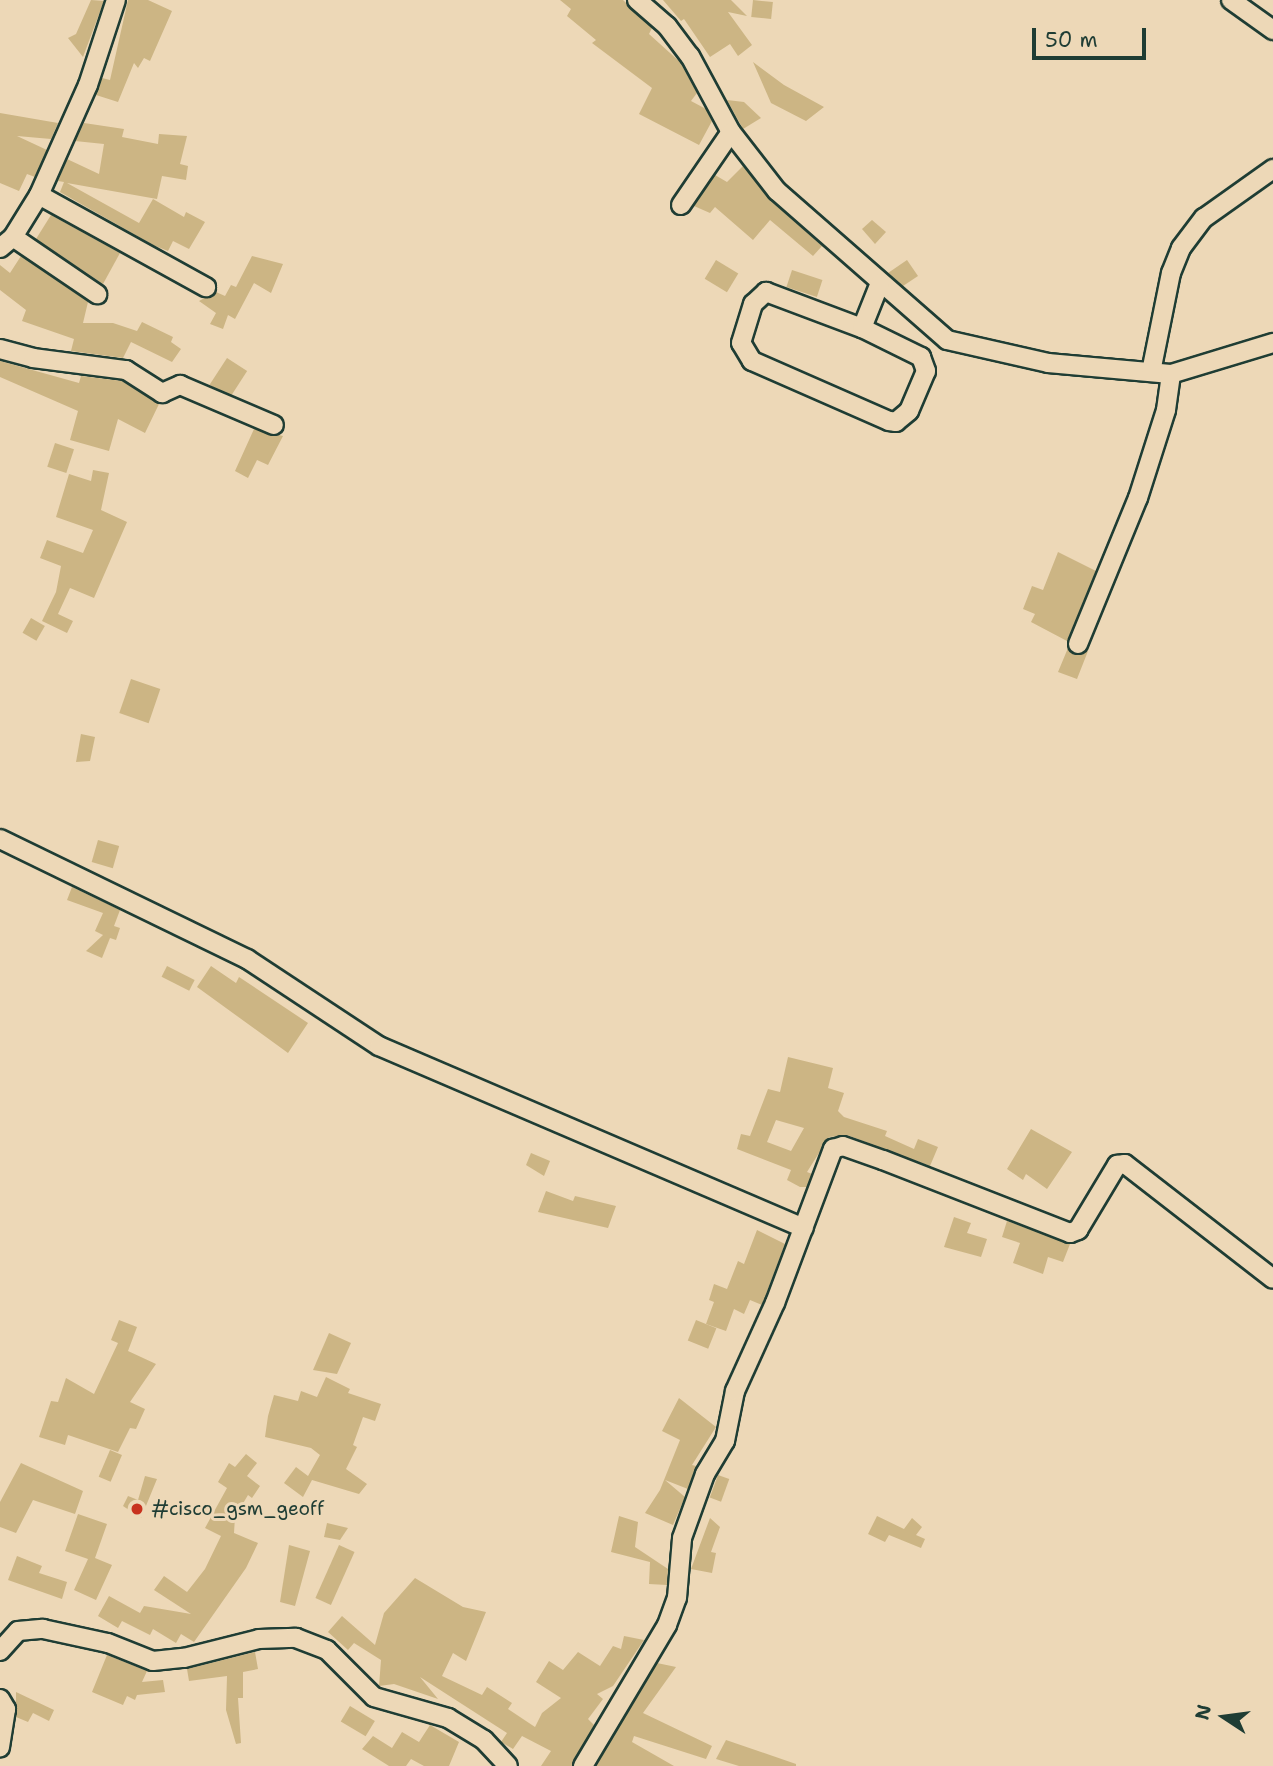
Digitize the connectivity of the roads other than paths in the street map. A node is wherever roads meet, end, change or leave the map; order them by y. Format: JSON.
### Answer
{"nodes":[{"id":1,"x":109,"y":0,"type":"edge"},
{"id":2,"x":116,"y":0,"type":"edge"},
{"id":3,"x":637,"y":0,"type":"edge"},
{"id":4,"x":1231,"y":0,"type":"edge"},
{"id":5,"x":1273,"y":30,"type":"edge"},
{"id":6,"x":731,"y":132,"type":"junction"},
{"id":7,"x":1273,"y":169,"type":"edge"},
{"id":8,"x":39,"y":195,"type":"junction"},
{"id":9,"x":681,"y":205,"type":"dead end"},
{"id":10,"x":7,"y":243,"type":"edge"},
{"id":11,"x":880,"y":283,"type":"junction"},
{"id":12,"x":206,"y":287,"type":"dead end"},
{"id":13,"x":97,"y":294,"type":"dead end"},
{"id":14,"x":862,"y":328,"type":"junction"},
{"id":15,"x":1273,"y":343,"type":"edge"},
{"id":16,"x":0,"y":349,"type":"edge"},
{"id":17,"x":1151,"y":372,"type":"junction"},
{"id":18,"x":1171,"y":374,"type":"junction"},
{"id":19,"x":274,"y":425,"type":"dead end"},
{"id":20,"x":1078,"y":644,"type":"dead end"},
{"id":21,"x":0,"y":839,"type":"edge"},
{"id":22,"x":804,"y":1228,"type":"junction"},
{"id":23,"x":1273,"y":1279,"type":"edge"},
{"id":24,"x":0,"y":1651,"type":"edge"},
{"id":25,"x":0,"y":1699,"type":"edge"},
{"id":26,"x":0,"y":1748,"type":"edge"},
{"id":27,"x":508,"y":1766,"type":"edge"},
{"id":28,"x":583,"y":1766,"type":"edge"}],
"edges":[{"from":1,"to":2,"type":"street"},
{"from":2,"to":8,"type":"street"},
{"from":3,"to":6,"type":"street"},
{"from":4,"to":5,"type":"street"},
{"from":6,"to":9,"type":"street"},
{"from":6,"to":11,"type":"street"},
{"from":7,"to":17,"type":"street"},
{"from":8,"to":10,"type":"street"},
{"from":8,"to":12,"type":"street"},
{"from":10,"to":13,"type":"street"},
{"from":11,"to":14,"type":"street"},
{"from":11,"to":17,"type":"street"},
{"from":14,"to":14,"type":"street"},
{"from":15,"to":18,"type":"street"},
{"from":16,"to":19,"type":"street"},
{"from":17,"to":18,"type":"street"},
{"from":18,"to":20,"type":"street"},
{"from":21,"to":22,"type":"street"},
{"from":22,"to":23,"type":"street"},
{"from":22,"to":28,"type":"street"},
{"from":24,"to":27,"type":"street"},
{"from":25,"to":26,"type":"street"}]}
